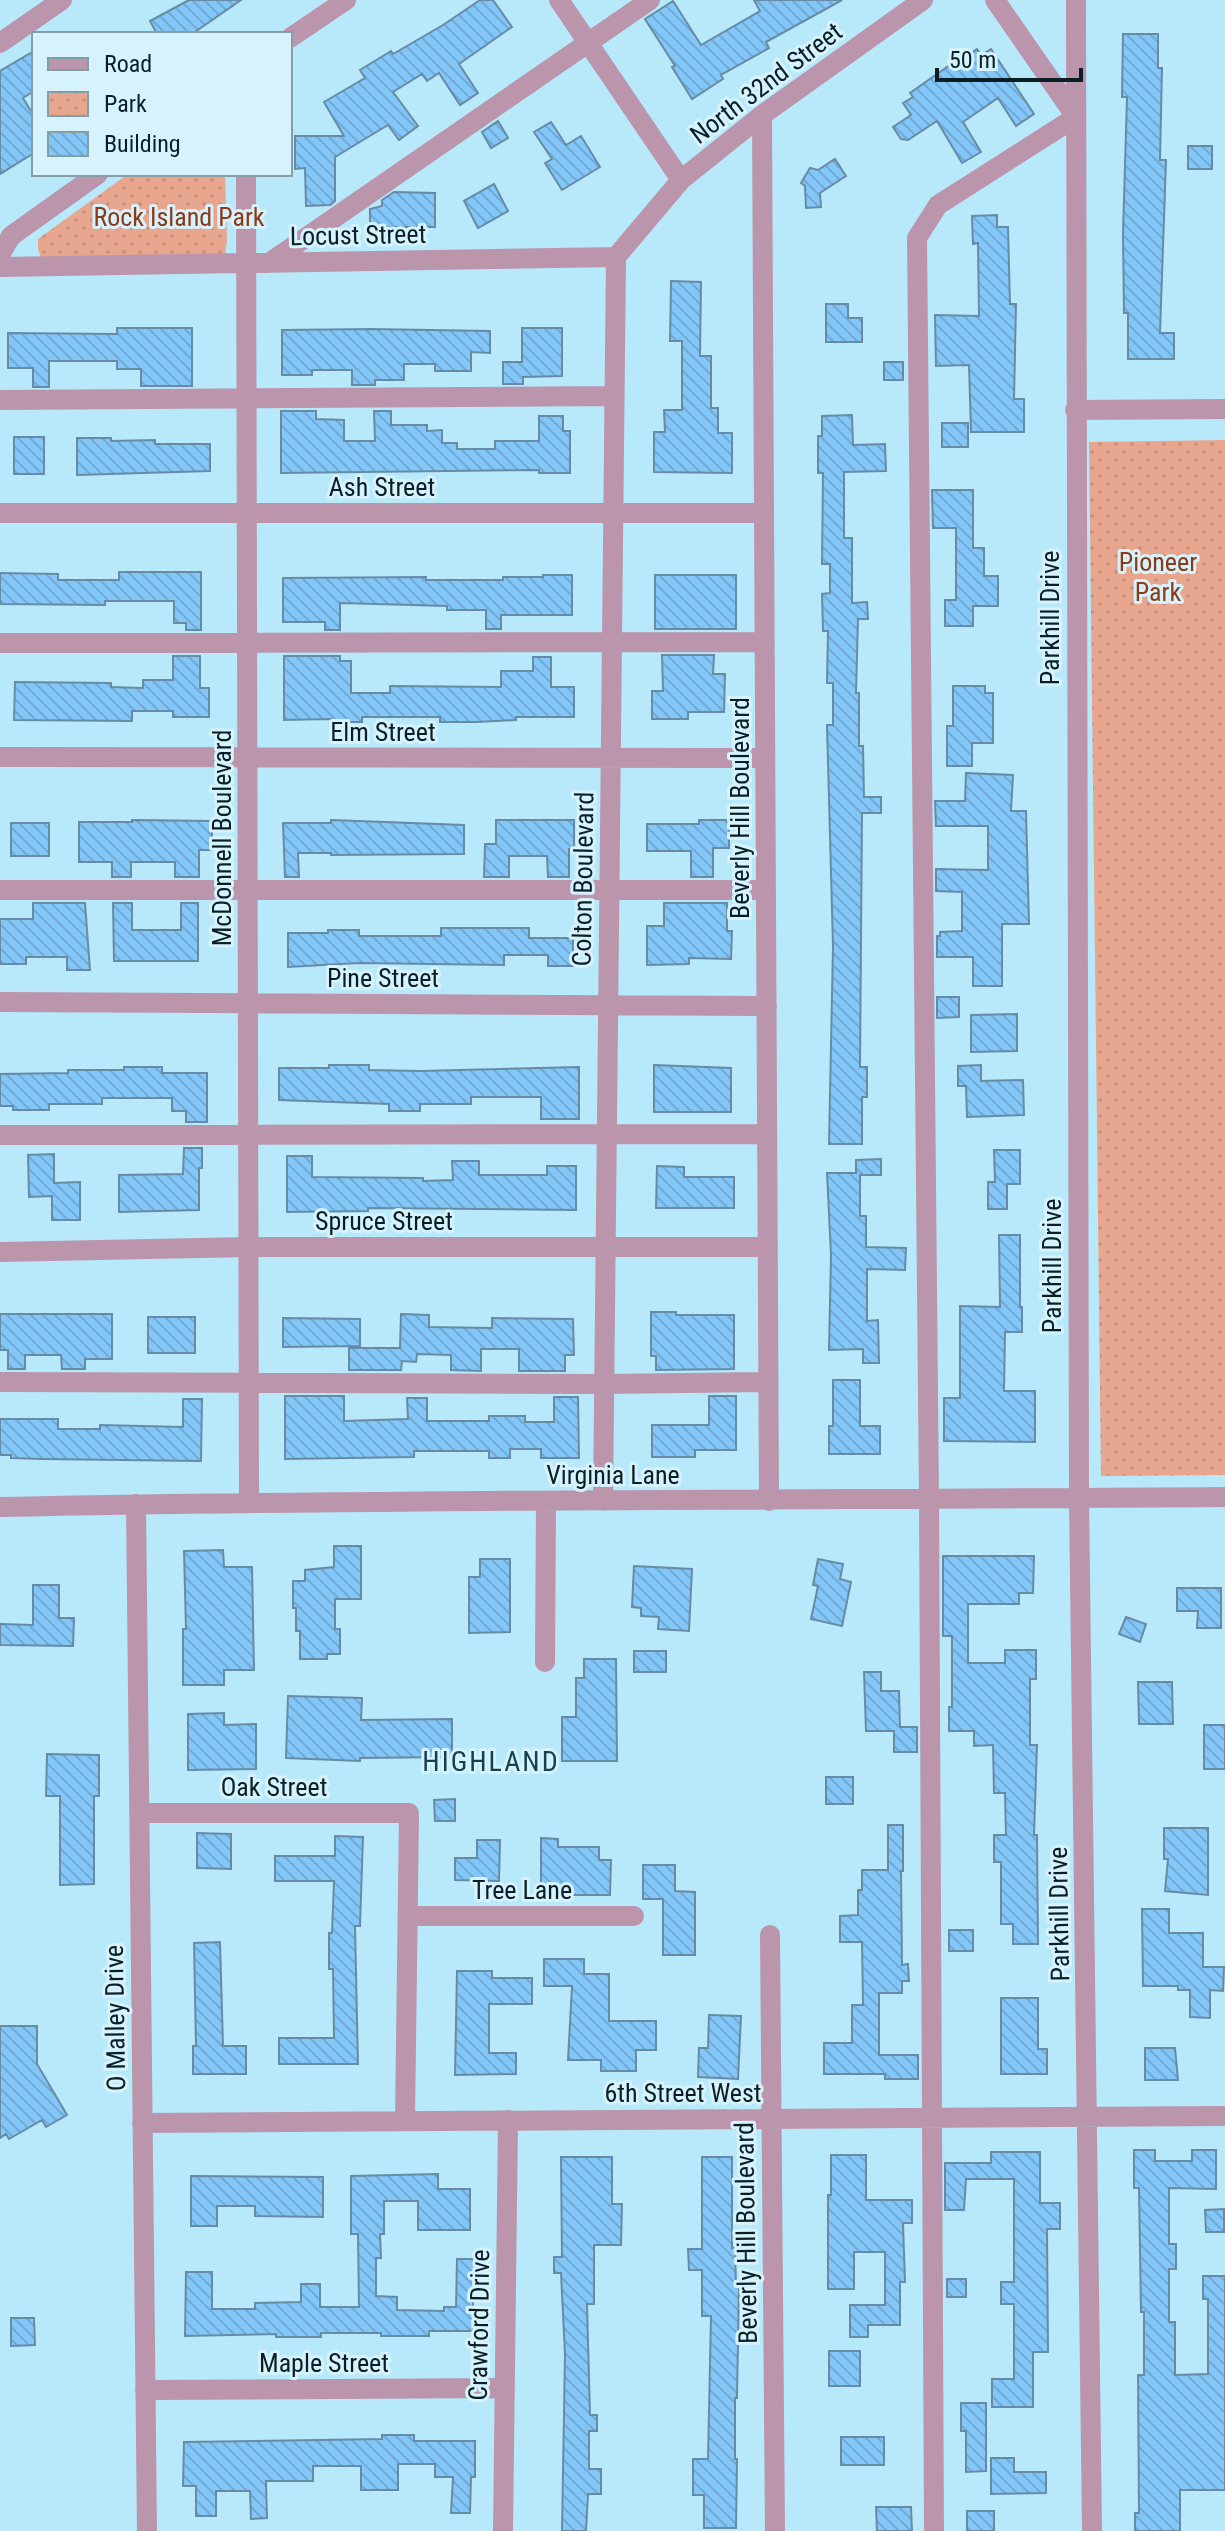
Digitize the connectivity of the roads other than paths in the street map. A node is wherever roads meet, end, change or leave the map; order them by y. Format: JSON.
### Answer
{"nodes":[{"id":1,"x":62,"y":0,"type":"edge"},
{"id":2,"x":346,"y":0,"type":"edge"},
{"id":3,"x":559,"y":0,"type":"edge"},
{"id":4,"x":650,"y":0,"type":"edge"},
{"id":5,"x":923,"y":0,"type":"edge"},
{"id":6,"x":995,"y":0,"type":"edge"},
{"id":7,"x":1076,"y":0,"type":"edge"},
{"id":8,"x":292,"y":37,"type":"edge"},
{"id":9,"x":0,"y":43,"type":"edge"},
{"id":10,"x":588,"y":43,"type":"junction"},
{"id":11,"x":762,"y":115,"type":"junction"},
{"id":12,"x":1076,"y":117,"type":"junction"},
{"id":13,"x":95,"y":176,"type":"edge"},
{"id":14,"x":246,"y":176,"type":"edge"},
{"id":15,"x":681,"y":180,"type":"junction"},
{"id":16,"x":0,"y":255,"type":"edge"},
{"id":17,"x":616,"y":257,"type":"junction"},
{"id":18,"x":246,"y":263,"type":"junction"},
{"id":19,"x":269,"y":263,"type":"junction"},
{"id":20,"x":0,"y":267,"type":"edge"},
{"id":21,"x":614,"y":396,"type":"junction"},
{"id":22,"x":246,"y":398,"type":"junction"},
{"id":23,"x":0,"y":400,"type":"edge"},
{"id":24,"x":1225,"y":409,"type":"edge"},
{"id":25,"x":1075,"y":410,"type":"junction"},
{"id":26,"x":0,"y":513,"type":"edge"},
{"id":27,"x":247,"y":513,"type":"junction"},
{"id":28,"x":613,"y":513,"type":"junction"},
{"id":29,"x":764,"y":513,"type":"junction"},
{"id":30,"x":612,"y":641,"type":"junction"},
{"id":31,"x":765,"y":642,"type":"junction"},
{"id":32,"x":0,"y":643,"type":"edge"},
{"id":33,"x":247,"y":643,"type":"junction"},
{"id":34,"x":0,"y":757,"type":"edge"},
{"id":35,"x":247,"y":758,"type":"junction"},
{"id":36,"x":765,"y":758,"type":"junction"},
{"id":37,"x":611,"y":759,"type":"junction"},
{"id":38,"x":248,"y":889,"type":"junction"},
{"id":39,"x":609,"y":889,"type":"junction"},
{"id":40,"x":0,"y":890,"type":"edge"},
{"id":41,"x":766,"y":890,"type":"junction"},
{"id":42,"x":0,"y":1002,"type":"edge"},
{"id":43,"x":248,"y":1003,"type":"junction"},
{"id":44,"x":608,"y":1005,"type":"junction"},
{"id":45,"x":767,"y":1006,"type":"junction"},
{"id":46,"x":248,"y":1134,"type":"junction"},
{"id":47,"x":607,"y":1134,"type":"junction"},
{"id":48,"x":767,"y":1134,"type":"junction"},
{"id":49,"x":0,"y":1135,"type":"edge"},
{"id":50,"x":249,"y":1247,"type":"junction"},
{"id":51,"x":605,"y":1247,"type":"junction"},
{"id":52,"x":768,"y":1247,"type":"junction"},
{"id":53,"x":0,"y":1252,"type":"edge"},
{"id":54,"x":0,"y":1382,"type":"edge"},
{"id":55,"x":249,"y":1382,"type":"junction"},
{"id":56,"x":768,"y":1382,"type":"junction"},
{"id":57,"x":604,"y":1384,"type":"junction"},
{"id":58,"x":1225,"y":1497,"type":"edge"},
{"id":59,"x":1079,"y":1498,"type":"junction"},
{"id":60,"x":929,"y":1499,"type":"junction"},
{"id":61,"x":546,"y":1501,"type":"junction"},
{"id":62,"x":603,"y":1501,"type":"junction"},
{"id":63,"x":769,"y":1501,"type":"junction"},
{"id":64,"x":249,"y":1502,"type":"junction"},
{"id":65,"x":136,"y":1504,"type":"junction"},
{"id":66,"x":0,"y":1507,"type":"edge"},
{"id":67,"x":545,"y":1662,"type":"dead end"},
{"id":68,"x":139,"y":1813,"type":"junction"},
{"id":69,"x":409,"y":1916,"type":"junction"},
{"id":70,"x":634,"y":1916,"type":"dead end"},
{"id":71,"x":770,"y":1935,"type":"dead end"},
{"id":72,"x":1225,"y":2116,"type":"edge"},
{"id":73,"x":1088,"y":2117,"type":"junction"},
{"id":74,"x":771,"y":2118,"type":"junction"},
{"id":75,"x":930,"y":2119,"type":"junction"},
{"id":76,"x":405,"y":2120,"type":"junction"},
{"id":77,"x":508,"y":2120,"type":"junction"},
{"id":78,"x":142,"y":2123,"type":"junction"},
{"id":79,"x":504,"y":2388,"type":"junction"},
{"id":80,"x":145,"y":2390,"type":"junction"},
{"id":81,"x":147,"y":2531,"type":"edge"},
{"id":82,"x":503,"y":2531,"type":"edge"},
{"id":83,"x":775,"y":2531,"type":"edge"},
{"id":84,"x":934,"y":2531,"type":"edge"},
{"id":85,"x":1092,"y":2531,"type":"edge"}],
"edges":[{"from":1,"to":9,"type":"street"},
{"from":2,"to":8,"type":"street"},
{"from":3,"to":10,"type":"street"},
{"from":4,"to":10,"type":"street"},
{"from":5,"to":11,"type":"street","name":"North 32nd Street"},
{"from":6,"to":12,"type":"street"},
{"from":7,"to":12,"type":"street","name":"Parkhill Drive"},
{"from":10,"to":15,"type":"street"},
{"from":10,"to":19,"type":"street"},
{"from":11,"to":15,"type":"street","name":"North 32nd Street"},
{"from":11,"to":29,"type":"street","name":"Beverly Hill Boulevard"},
{"from":12,"to":25,"type":"street","name":"Parkhill Drive"},
{"from":12,"to":60,"type":"street"},
{"from":13,"to":16,"type":"street"},
{"from":14,"to":18,"type":"street","name":"McDonnell Boulevard"},
{"from":15,"to":17,"type":"street"},
{"from":17,"to":19,"type":"street","name":"Locust Street"},
{"from":17,"to":21,"type":"street","name":"Colton Boulevard"},
{"from":18,"to":19,"type":"street","name":"Locust Street"},
{"from":18,"to":20,"type":"street","name":"Locust Street"},
{"from":18,"to":22,"type":"street","name":"McDonnell Boulevard"},
{"from":21,"to":22,"type":"street"},
{"from":21,"to":28,"type":"street","name":"Colton Boulevard"},
{"from":22,"to":23,"type":"street"},
{"from":22,"to":27,"type":"street","name":"McDonnell Boulevard"},
{"from":24,"to":25,"type":"street"},
{"from":25,"to":59,"type":"street","name":"Parkhill Drive"},
{"from":26,"to":27,"type":"street","name":"Ash Street"},
{"from":27,"to":28,"type":"street","name":"Ash Street"},
{"from":27,"to":33,"type":"street","name":"McDonnell Boulevard"},
{"from":28,"to":29,"type":"street","name":"Ash Street"},
{"from":28,"to":30,"type":"street","name":"Colton Boulevard"},
{"from":29,"to":31,"type":"street","name":"Beverly Hill Boulevard"},
{"from":30,"to":31,"type":"street"},
{"from":30,"to":33,"type":"street"},
{"from":30,"to":37,"type":"street","name":"Colton Boulevard"},
{"from":31,"to":36,"type":"street","name":"Beverly Hill Boulevard"},
{"from":32,"to":33,"type":"street"},
{"from":33,"to":35,"type":"street","name":"McDonnell Boulevard"},
{"from":34,"to":35,"type":"street","name":"Elm Street"},
{"from":35,"to":37,"type":"street","name":"Elm Street"},
{"from":35,"to":38,"type":"street","name":"McDonnell Boulevard"},
{"from":36,"to":37,"type":"street","name":"Elm Street"},
{"from":36,"to":41,"type":"street","name":"Beverly Hill Boulevard"},
{"from":37,"to":39,"type":"street","name":"Colton Boulevard"},
{"from":38,"to":39,"type":"street"},
{"from":38,"to":40,"type":"street"},
{"from":38,"to":43,"type":"street","name":"McDonnell Boulevard"},
{"from":39,"to":41,"type":"street"},
{"from":39,"to":44,"type":"street","name":"Colton Boulevard"},
{"from":41,"to":45,"type":"street","name":"Beverly Hill Boulevard"},
{"from":42,"to":43,"type":"street","name":"Pine Street"},
{"from":43,"to":44,"type":"street","name":"Pine Street"},
{"from":43,"to":46,"type":"street","name":"McDonnell Boulevard"},
{"from":44,"to":45,"type":"street","name":"Pine Street"},
{"from":44,"to":47,"type":"street","name":"Colton Boulevard"},
{"from":45,"to":48,"type":"street","name":"Beverly Hill Boulevard"},
{"from":46,"to":47,"type":"street"},
{"from":46,"to":49,"type":"street"},
{"from":46,"to":50,"type":"street","name":"McDonnell Boulevard"},
{"from":47,"to":48,"type":"street"},
{"from":47,"to":51,"type":"street","name":"Colton Boulevard"},
{"from":48,"to":52,"type":"street","name":"Beverly Hill Boulevard"},
{"from":50,"to":51,"type":"street","name":"Spruce Street"},
{"from":50,"to":53,"type":"street","name":"Spruce Street"},
{"from":50,"to":55,"type":"street","name":"McDonnell Boulevard"},
{"from":51,"to":52,"type":"street","name":"Spruce Street"},
{"from":51,"to":57,"type":"street","name":"Colton Boulevard"},
{"from":52,"to":56,"type":"street","name":"Beverly Hill Boulevard"},
{"from":54,"to":55,"type":"street"},
{"from":55,"to":57,"type":"street"},
{"from":55,"to":64,"type":"street","name":"McDonnell Boulevard"},
{"from":56,"to":57,"type":"street"},
{"from":56,"to":63,"type":"street","name":"Beverly Hill Boulevard"},
{"from":57,"to":62,"type":"street","name":"Colton Boulevard"},
{"from":58,"to":59,"type":"street","name":"Virginia Lane"},
{"from":59,"to":60,"type":"street","name":"Virginia Lane"},
{"from":59,"to":73,"type":"street","name":"Parkhill Drive"},
{"from":60,"to":63,"type":"street","name":"Virginia Lane"},
{"from":60,"to":75,"type":"street"},
{"from":61,"to":62,"type":"street","name":"Virginia Lane"},
{"from":61,"to":64,"type":"street","name":"Virginia Lane"},
{"from":61,"to":67,"type":"street"},
{"from":62,"to":63,"type":"street","name":"Virginia Lane"},
{"from":64,"to":65,"type":"street","name":"Virginia Lane"},
{"from":65,"to":66,"type":"street","name":"Virginia Lane"},
{"from":65,"to":68,"type":"street","name":"O Malley Drive"},
{"from":68,"to":69,"type":"street","name":"Oak Street"},
{"from":68,"to":78,"type":"street","name":"O Malley Drive"},
{"from":69,"to":70,"type":"street","name":"Tree Lane"},
{"from":69,"to":76,"type":"street"},
{"from":71,"to":74,"type":"street","name":"Beverly Hill Boulevard"},
{"from":72,"to":73,"type":"street","name":"6th Street West"},
{"from":73,"to":75,"type":"street","name":"6th Street West"},
{"from":73,"to":85,"type":"street","name":"Parkhill Drive"},
{"from":74,"to":75,"type":"street","name":"6th Street West"},
{"from":74,"to":77,"type":"street","name":"6th Street West"},
{"from":74,"to":83,"type":"street","name":"Beverly Hill Boulevard"},
{"from":75,"to":84,"type":"street"},
{"from":76,"to":77,"type":"street","name":"6th Street West"},
{"from":76,"to":78,"type":"street","name":"6th Street West"},
{"from":77,"to":79,"type":"street","name":"Crawford Drive"},
{"from":78,"to":80,"type":"street","name":"O Malley Drive"},
{"from":79,"to":80,"type":"street","name":"Maple Street"},
{"from":79,"to":82,"type":"street","name":"Crawford Drive"},
{"from":80,"to":81,"type":"street","name":"O Malley Drive"}]}
